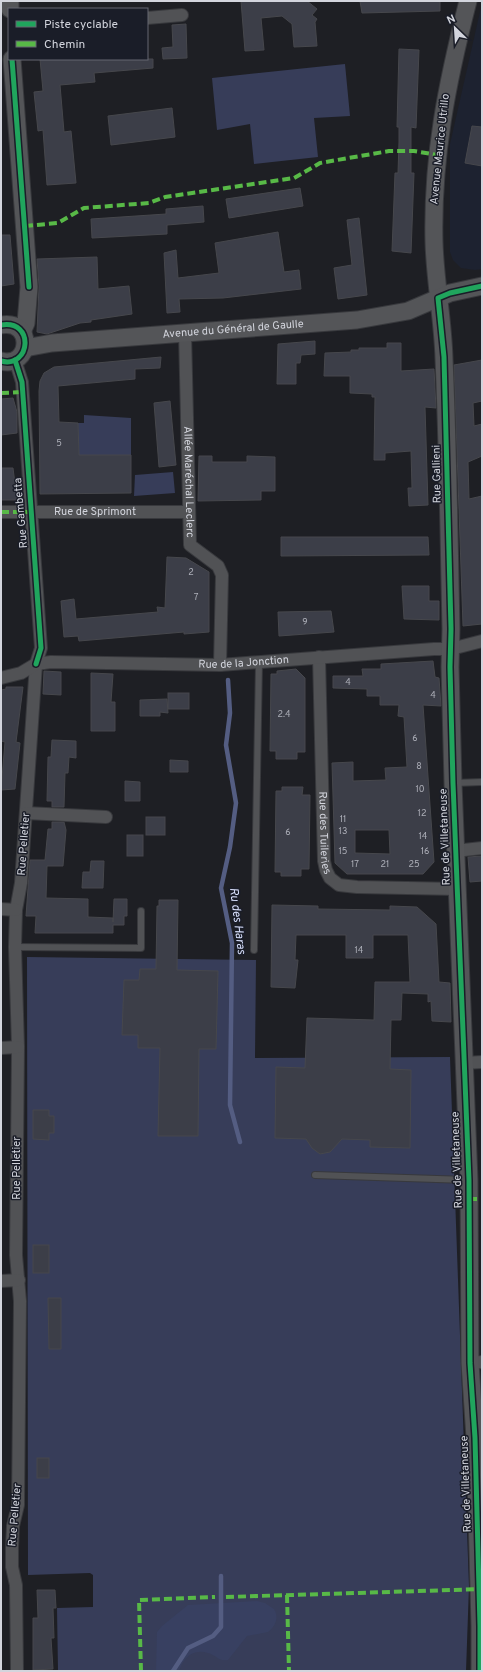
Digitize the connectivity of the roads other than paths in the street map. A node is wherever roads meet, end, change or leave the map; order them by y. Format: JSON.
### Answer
{"nodes":[{"id":1,"x":468,"y":1,"type":"edge"},
{"id":2,"x":182,"y":15,"type":"dead end"},
{"id":3,"x":148,"y":18,"type":"edge"},
{"id":4,"x":12,"y":60,"type":"edge"},
{"id":5,"x":482,"y":286,"type":"edge"},
{"id":6,"x":438,"y":298,"type":"junction"},
{"id":7,"x":185,"y":333,"type":"junction"},
{"id":8,"x":12,"y":342,"type":"edge"},
{"id":9,"x":1,"y":512,"type":"edge"},
{"id":10,"x":31,"y":512,"type":"junction"},
{"id":11,"x":189,"y":512,"type":"junction"},
{"id":12,"x":482,"y":641,"type":"edge"},
{"id":13,"x":451,"y":649,"type":"junction"},
{"id":14,"x":319,"y":657,"type":"junction"},
{"id":15,"x":259,"y":662,"type":"junction"},
{"id":16,"x":36,"y":664,"type":"junction"},
{"id":17,"x":220,"y":665,"type":"junction"},
{"id":18,"x":1,"y":678,"type":"edge"},
{"id":19,"x":482,"y":782,"type":"edge"},
{"id":20,"x":452,"y":783,"type":"junction"},
{"id":21,"x":26,"y":813,"type":"junction"},
{"id":22,"x":106,"y":816,"type":"dead end"},
{"id":23,"x":482,"y":848,"type":"edge"},
{"id":24,"x":455,"y":851,"type":"junction"},
{"id":25,"x":457,"y":889,"type":"junction"},
{"id":26,"x":1,"y":909,"type":"edge"},
{"id":27,"x":16,"y":910,"type":"junction"},
{"id":28,"x":141,"y":911,"type":"dead end"},
{"id":29,"x":15,"y":947,"type":"junction"},
{"id":30,"x":254,"y":950,"type":"dead end"},
{"id":31,"x":18,"y":1047,"type":"junction"},
{"id":32,"x":1,"y":1048,"type":"edge"},
{"id":33,"x":482,"y":1062,"type":"edge"},
{"id":34,"x":464,"y":1064,"type":"junction"},
{"id":35,"x":315,"y":1175,"type":"dead end"},
{"id":36,"x":469,"y":1180,"type":"junction"},
{"id":37,"x":19,"y":1280,"type":"junction"},
{"id":38,"x":1,"y":1281,"type":"edge"},
{"id":39,"x":476,"y":1362,"type":"edge"},
{"id":40,"x":6,"y":1548,"type":"edge"},
{"id":41,"x":17,"y":1671,"type":"edge"},
{"id":42,"x":480,"y":1671,"type":"edge"}],
"edges":[{"from":1,"to":6,"type":"street","name":"Avenue Maurice Utrillo"},
{"from":2,"to":3,"type":"street"},
{"from":4,"to":8,"type":"street"},
{"from":5,"to":6,"type":"street","name":"Avenue du Général de Gaulle"},
{"from":6,"to":7,"type":"street","name":"Avenue du Général de Gaulle"},
{"from":6,"to":13,"type":"street","name":"Rue Gallieni"},
{"from":7,"to":8,"type":"street","name":"Avenue du Général de Gaulle"},
{"from":7,"to":11,"type":"street","name":"Allée Maréchal Leclerc"},
{"from":8,"to":10,"type":"street","name":"Rue Gambetta"},
{"from":9,"to":10,"type":"street","name":"Rue de Sprimont"},
{"from":10,"to":11,"type":"street","name":"Rue de Sprimont"},
{"from":10,"to":16,"type":"street","name":"Rue Gambetta"},
{"from":11,"to":17,"type":"street","name":"Allée Maréchal Leclerc"},
{"from":12,"to":13,"type":"street","name":"Rue de la Jonction"},
{"from":13,"to":14,"type":"street","name":"Rue de la Jonction"},
{"from":13,"to":20,"type":"street","name":"Rue de Villetaneuse"},
{"from":14,"to":15,"type":"street","name":"Rue de la Jonction"},
{"from":14,"to":25,"type":"street","name":"Rue des Tuileries"},
{"from":15,"to":17,"type":"street","name":"Rue de la Jonction"},
{"from":15,"to":30,"type":"lane"},
{"from":16,"to":17,"type":"street","name":"Rue de la Jonction"},
{"from":16,"to":18,"type":"street"},
{"from":16,"to":21,"type":"street","name":"Rue Pelletier"},
{"from":19,"to":20,"type":"lane"},
{"from":20,"to":24,"type":"street","name":"Rue de Villetaneuse"},
{"from":21,"to":22,"type":"street"},
{"from":21,"to":27,"type":"street","name":"Rue Pelletier"},
{"from":23,"to":24,"type":"street"},
{"from":24,"to":25,"type":"street","name":"Rue de Villetaneuse"},
{"from":25,"to":34,"type":"street","name":"Rue de Villetaneuse"},
{"from":26,"to":27,"type":"street"},
{"from":27,"to":29,"type":"street","name":"Rue Pelletier"},
{"from":28,"to":29,"type":"lane"},
{"from":29,"to":31,"type":"street","name":"Rue Pelletier"},
{"from":31,"to":32,"type":"street"},
{"from":31,"to":37,"type":"street","name":"Rue Pelletier"},
{"from":33,"to":34,"type":"street"},
{"from":34,"to":36,"type":"street","name":"Rue de Villetaneuse"},
{"from":35,"to":36,"type":"lane"},
{"from":36,"to":39,"type":"street","name":"Rue de Villetaneuse"},
{"from":37,"to":38,"type":"street"},
{"from":37,"to":40,"type":"street","name":"Rue Pelletier"},
{"from":39,"to":42,"type":"street","name":"Rue de Villetaneuse"},
{"from":40,"to":41,"type":"street","name":"Rue Pelletier"}]}
